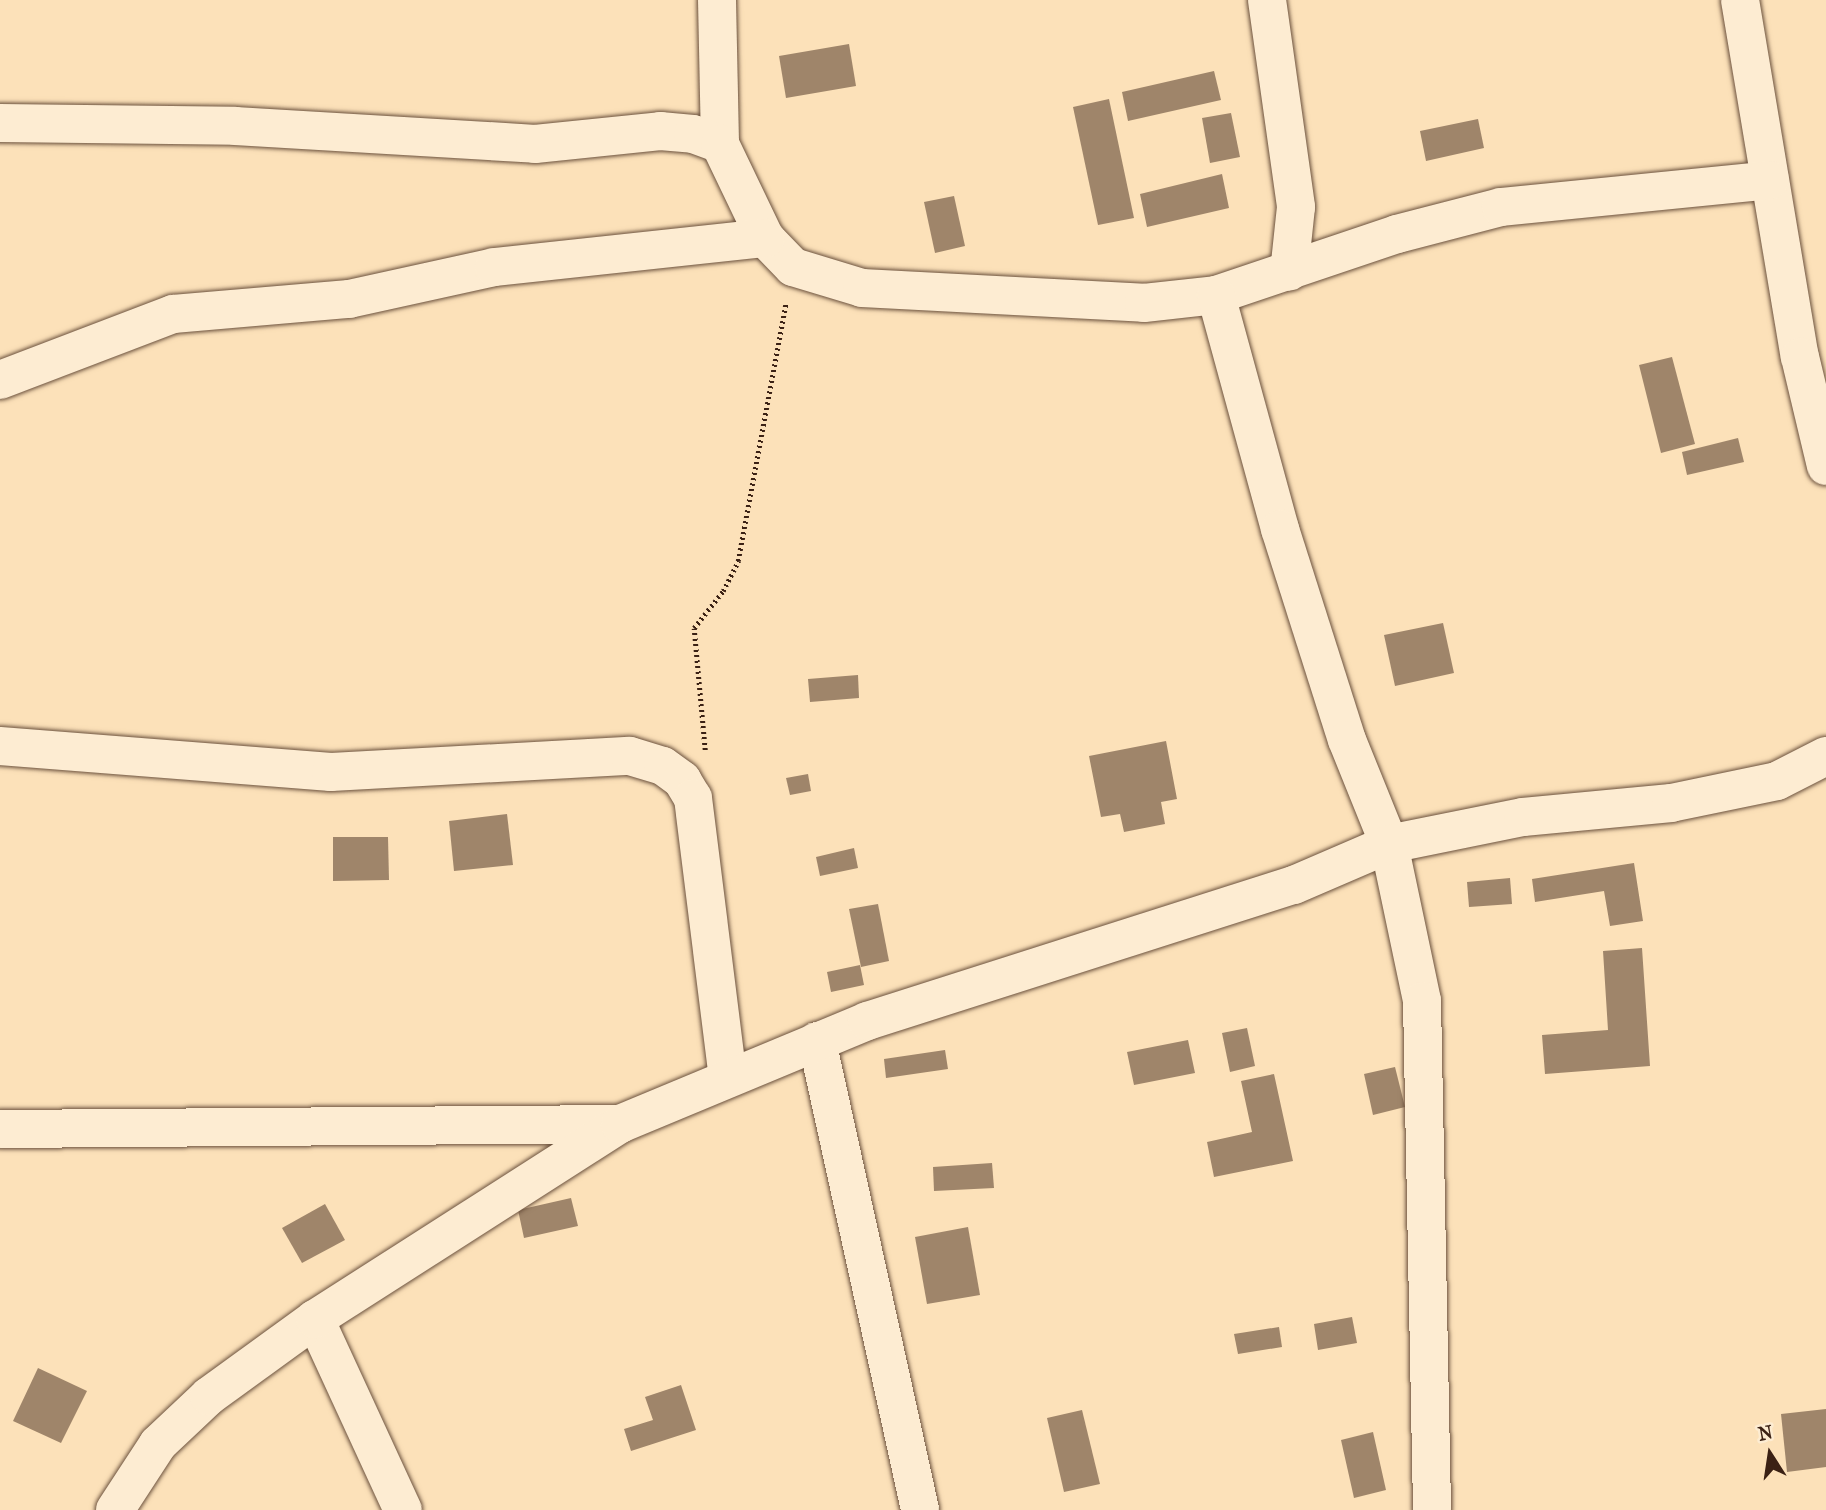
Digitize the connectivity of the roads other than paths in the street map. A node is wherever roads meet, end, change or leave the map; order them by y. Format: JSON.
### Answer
{"nodes":[{"id":1,"x":717,"y":0,"type":"edge"},
{"id":2,"x":1267,"y":0,"type":"edge"},
{"id":3,"x":1740,"y":0,"type":"edge"},
{"id":4,"x":0,"y":123,"type":"edge"},
{"id":5,"x":720,"y":144,"type":"junction"},
{"id":6,"x":1770,"y":180,"type":"junction"},
{"id":7,"x":765,"y":237,"type":"junction"},
{"id":8,"x":1289,"y":272,"type":"junction"},
{"id":9,"x":1216,"y":295,"type":"junction"},
{"id":10,"x":0,"y":380,"type":"edge"},
{"id":11,"x":1826,"y":466,"type":"edge"},
{"id":12,"x":0,"y":747,"type":"edge"},
{"id":13,"x":1826,"y":756,"type":"edge"},
{"id":14,"x":1388,"y":844,"type":"junction"},
{"id":15,"x":817,"y":1041,"type":"junction"},
{"id":16,"x":728,"y":1078,"type":"junction"},
{"id":17,"x":620,"y":1124,"type":"junction"},
{"id":18,"x":0,"y":1129,"type":"edge"},
{"id":19,"x":315,"y":1319,"type":"junction"},
{"id":20,"x":116,"y":1510,"type":"edge"},
{"id":21,"x":403,"y":1510,"type":"edge"},
{"id":22,"x":920,"y":1510,"type":"edge"},
{"id":23,"x":1432,"y":1510,"type":"edge"}],
"edges":[{"from":1,"to":5,"type":"street"},
{"from":2,"to":8,"type":"street"},
{"from":3,"to":6,"type":"street"},
{"from":4,"to":5,"type":"street"},
{"from":5,"to":7,"type":"street"},
{"from":6,"to":8,"type":"street"},
{"from":6,"to":11,"type":"street"},
{"from":7,"to":9,"type":"street"},
{"from":7,"to":10,"type":"street"},
{"from":8,"to":9,"type":"street"},
{"from":9,"to":14,"type":"street"},
{"from":12,"to":16,"type":"street"},
{"from":13,"to":14,"type":"street"},
{"from":14,"to":15,"type":"street"},
{"from":14,"to":23,"type":"street"},
{"from":15,"to":16,"type":"street"},
{"from":15,"to":22,"type":"street"},
{"from":16,"to":17,"type":"street"},
{"from":17,"to":18,"type":"street"},
{"from":17,"to":19,"type":"street"},
{"from":19,"to":20,"type":"street"},
{"from":19,"to":21,"type":"street"}]}
